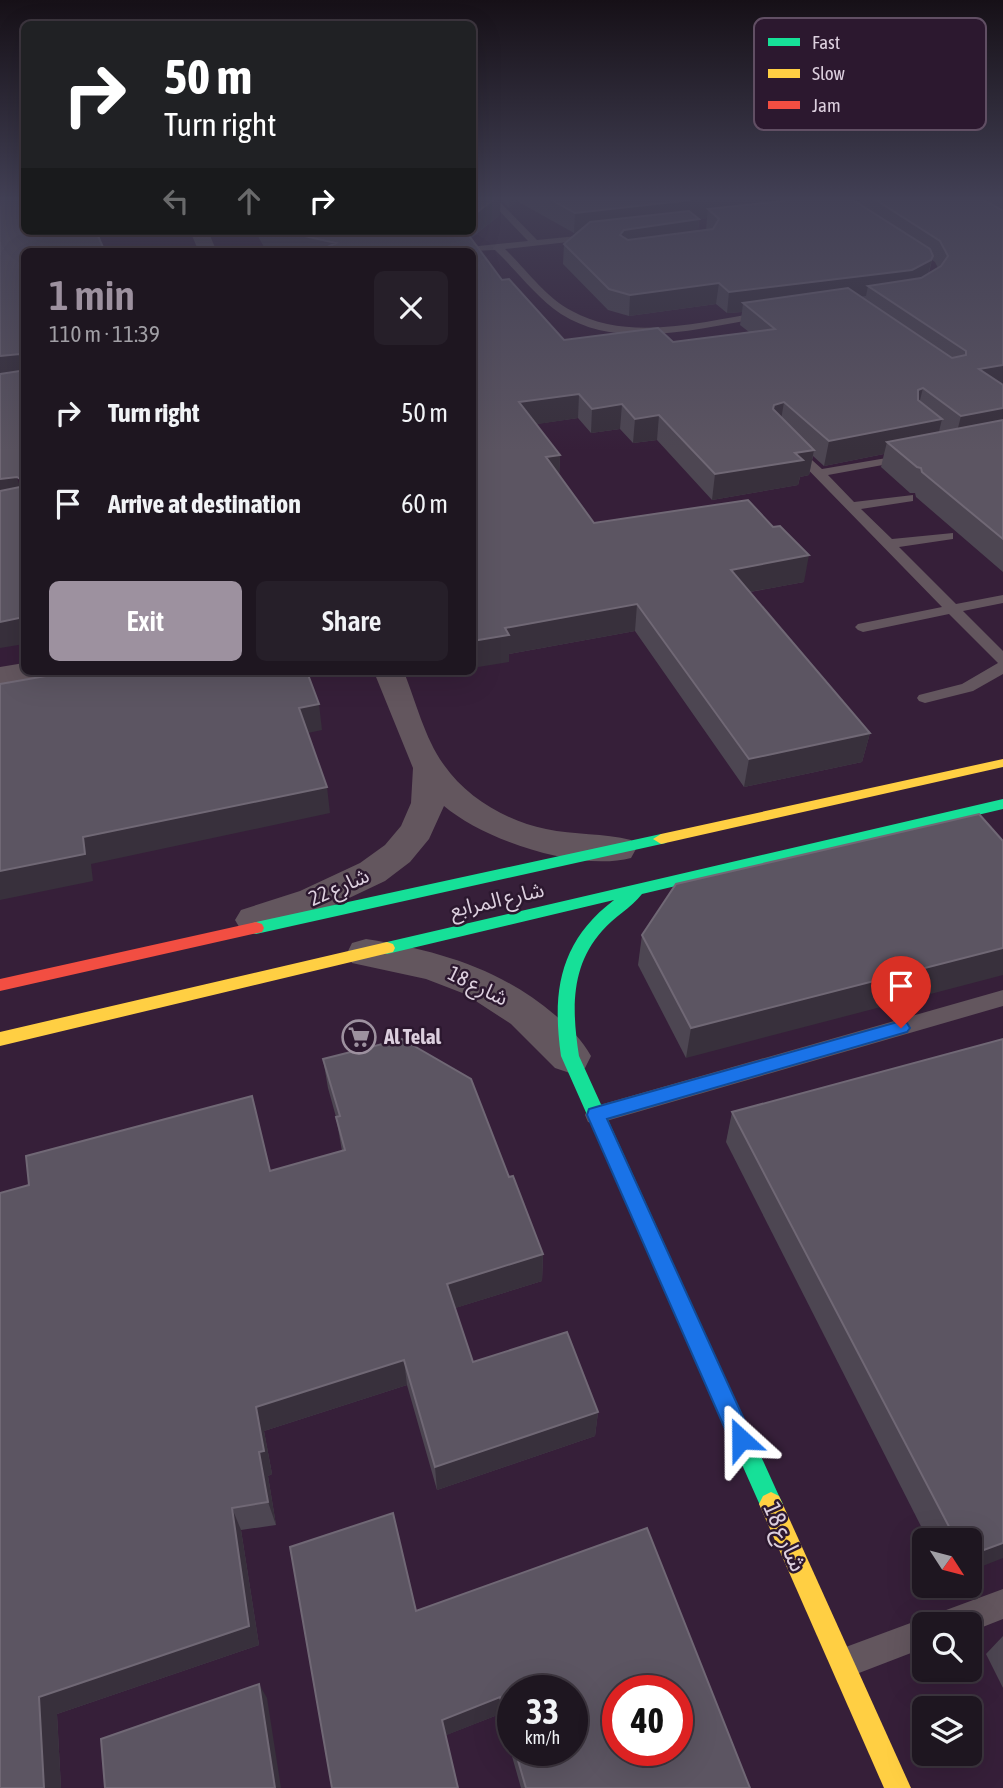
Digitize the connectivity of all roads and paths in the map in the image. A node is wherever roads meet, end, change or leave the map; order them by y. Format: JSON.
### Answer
{"nodes":[{"id":1,"x":536,"y":283,"type":"edge"},
{"id":2,"x":782,"y":312,"type":"edge"},
{"id":3,"x":786,"y":440,"type":"edge"},
{"id":4,"x":926,"y":454,"type":"edge"},
{"id":5,"x":820,"y":472,"type":"junction"},
{"id":6,"x":908,"y":498,"type":"dead end"},
{"id":7,"x":851,"y":506,"type":"junction"},
{"id":8,"x":948,"y":536,"type":"dead end"},
{"id":9,"x":888,"y":544,"type":"junction"},
{"id":10,"x":1003,"y":599,"type":"edge"},
{"id":11,"x":953,"y":609,"type":"junction"},
{"id":12,"x":863,"y":627,"type":"dead end"},
{"id":13,"x":1002,"y":660,"type":"edge"},
{"id":14,"x":21,"y":672,"type":"edge"},
{"id":15,"x":390,"y":675,"type":"edge"},
{"id":16,"x":0,"y":676,"type":"edge"},
{"id":17,"x":925,"y":698,"type":"dead end"},
{"id":18,"x":1003,"y":763,"type":"edge"},
{"id":19,"x":429,"y":769,"type":"junction"},
{"id":20,"x":1003,"y":804,"type":"edge"},
{"id":21,"x":619,"y":849,"type":"junction"},
{"id":22,"x":646,"y":887,"type":"junction"},
{"id":23,"x":187,"y":943,"type":"junction"},
{"id":24,"x":366,"y":953,"type":"junction"},
{"id":25,"x":0,"y":985,"type":"edge"},
{"id":26,"x":1003,"y":999,"type":"edge"},
{"id":27,"x":0,"y":1039,"type":"edge"},
{"id":28,"x":570,"y":1056,"type":"junction"},
{"id":29,"x":596,"y":1115,"type":"junction"},
{"id":30,"x":1003,"y":1604,"type":"edge"},
{"id":31,"x":981,"y":1612,"type":"edge"},
{"id":32,"x":912,"y":1637,"type":"edge"},
{"id":33,"x":842,"y":1663,"type":"junction"},
{"id":34,"x":898,"y":1788,"type":"edge"}],
"edges":[{"from":1,"to":2,"type":"lane"},
{"from":3,"to":5,"type":"lane"},
{"from":4,"to":5,"type":"lane"},
{"from":5,"to":7,"type":"lane"},
{"from":6,"to":7,"type":"lane"},
{"from":7,"to":9,"type":"lane"},
{"from":8,"to":9,"type":"lane"},
{"from":9,"to":11,"type":"lane"},
{"from":10,"to":11,"type":"lane"},
{"from":11,"to":12,"type":"lane"},
{"from":11,"to":13,"type":"lane"},
{"from":13,"to":17,"type":"lane"},
{"from":14,"to":16,"type":"street"},
{"from":15,"to":19,"type":"street","name":"شارع 22"},
{"from":18,"to":21,"type":"main road","name":"شارع المرابع"},
{"from":19,"to":21,"type":"street","name":"شارع 22"},
{"from":19,"to":23,"type":"street","name":"شارع 22"},
{"from":20,"to":22,"type":"main road","name":"شارع المرابع"},
{"from":21,"to":23,"type":"main road","name":"شارع المرابع"},
{"from":22,"to":24,"type":"main road","name":"شارع المرابع"},
{"from":22,"to":28,"type":"main road","name":"شارع 18"},
{"from":23,"to":25,"type":"main road","name":"شارع المرابع"},
{"from":24,"to":27,"type":"main road","name":"شارع المرابع"},
{"from":24,"to":28,"type":"street","name":"شارع 18"},
{"from":26,"to":29,"type":"lane"},
{"from":28,"to":29,"type":"main road","name":"شارع 18"},
{"from":29,"to":33,"type":"main road","name":"شارع 18"},
{"from":30,"to":31,"type":"lane"},
{"from":32,"to":33,"type":"lane"},
{"from":33,"to":34,"type":"main road","name":"شارع 18"}]}
